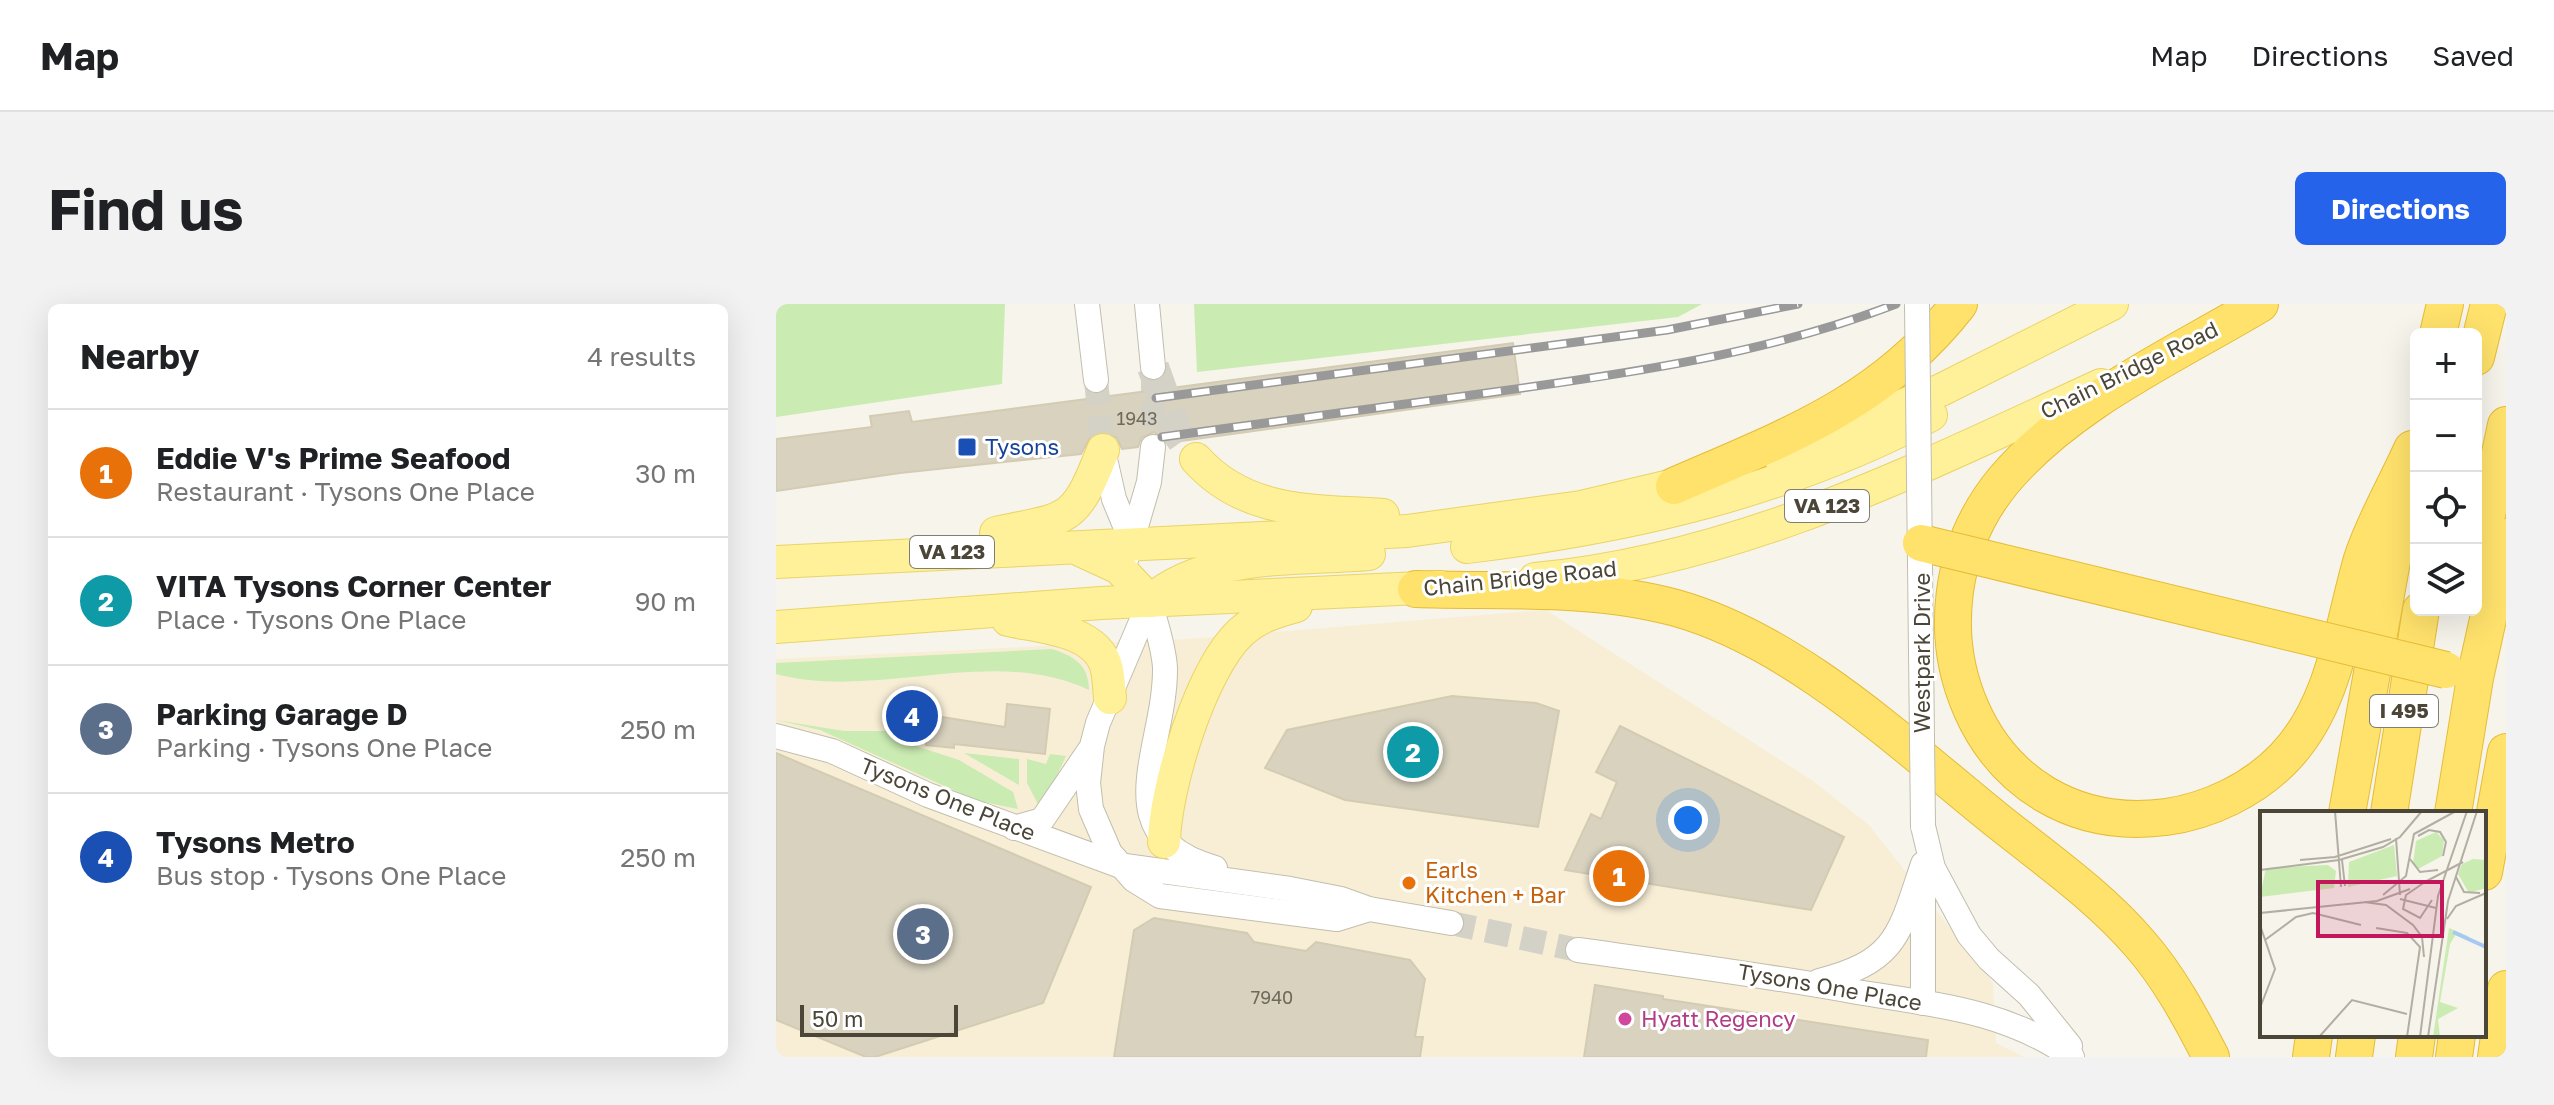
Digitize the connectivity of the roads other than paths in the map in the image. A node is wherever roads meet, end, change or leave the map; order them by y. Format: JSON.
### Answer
{"nodes":[{"id":1,"x":1087,"y":304,"type":"edge"},
{"id":2,"x":1147,"y":304,"type":"edge"},
{"id":3,"x":1917,"y":304,"type":"edge"},
{"id":4,"x":1959,"y":304,"type":"edge"},
{"id":5,"x":2112,"y":304,"type":"edge"},
{"id":6,"x":2260,"y":304,"type":"edge"},
{"id":7,"x":2445,"y":304,"type":"edge"},
{"id":8,"x":2489,"y":304,"type":"edge"},
{"id":9,"x":2439,"y":328,"type":"edge"},
{"id":10,"x":2482,"y":333,"type":"edge"},
{"id":11,"x":1153,"y":367,"type":"dead end"},
{"id":12,"x":1989,"y":367,"type":"junction"},
{"id":13,"x":1096,"y":380,"type":"tunnel mouth"},
{"id":14,"x":2506,"y":425,"type":"edge"},
{"id":15,"x":1153,"y":447,"type":"tunnel mouth"},
{"id":16,"x":1103,"y":450,"type":"joint"},
{"id":17,"x":2410,"y":450,"type":"edge"},
{"id":18,"x":1196,"y":459,"type":"tunnel mouth"},
{"id":19,"x":2410,"y":463,"type":"edge"},
{"id":20,"x":1674,"y":486,"type":"junction"},
{"id":21,"x":1494,"y":522,"type":"junction"},
{"id":22,"x":2506,"y":537,"type":"edge"},
{"id":23,"x":1921,"y":543,"type":"junction"},
{"id":24,"x":2481,"y":544,"type":"edge"},
{"id":25,"x":833,"y":557,"type":"junction"},
{"id":26,"x":1127,"y":557,"type":"junction"},
{"id":27,"x":776,"y":562,"type":"edge"},
{"id":28,"x":1178,"y":580,"type":"junction"},
{"id":29,"x":1416,"y":589,"type":"junction"},
{"id":30,"x":1360,"y":592,"type":"junction"},
{"id":31,"x":1225,"y":599,"type":"junction"},
{"id":32,"x":1150,"y":601,"type":"junction"},
{"id":33,"x":1101,"y":603,"type":"junction"},
{"id":34,"x":978,"y":612,"type":"junction"},
{"id":35,"x":2420,"y":616,"type":"edge"},
{"id":36,"x":2466,"y":616,"type":"edge"},
{"id":37,"x":776,"y":627,"type":"edge"},
{"id":38,"x":2458,"y":673,"type":"junction"},
{"id":39,"x":1110,"y":698,"type":"junction"},
{"id":40,"x":776,"y":736,"type":"edge"},
{"id":41,"x":1092,"y":746,"type":"junction"},
{"id":42,"x":2506,"y":752,"type":"edge"},
{"id":43,"x":2347,"y":811,"type":"edge"},
{"id":44,"x":2389,"y":811,"type":"edge"},
{"id":45,"x":2428,"y":811,"type":"edge"},
{"id":46,"x":2453,"y":811,"type":"edge"},
{"id":47,"x":1923,"y":826,"type":"junction"},
{"id":48,"x":1014,"y":828,"type":"junction"},
{"id":49,"x":1164,"y":842,"type":"junction"},
{"id":50,"x":2486,"y":861,"type":"edge"},
{"id":51,"x":1923,"y":864,"type":"junction"},
{"id":52,"x":1118,"y":865,"type":"junction"},
{"id":53,"x":1290,"y":889,"type":"junction"},
{"id":54,"x":1369,"y":909,"type":"junction"},
{"id":55,"x":1451,"y":923,"type":"tunnel mouth"},
{"id":56,"x":1578,"y":950,"type":"tunnel mouth"},
{"id":57,"x":1811,"y":983,"type":"junction"},
{"id":58,"x":2506,"y":989,"type":"edge"},
{"id":59,"x":1923,"y":1003,"type":"junction"},
{"id":60,"x":2314,"y":1037,"type":"edge"},
{"id":61,"x":2357,"y":1037,"type":"edge"},
{"id":62,"x":2394,"y":1037,"type":"edge"},
{"id":63,"x":2417,"y":1037,"type":"edge"},
{"id":64,"x":2457,"y":1037,"type":"edge"},
{"id":65,"x":2072,"y":1057,"type":"edge"},
{"id":66,"x":2078,"y":1057,"type":"edge"},
{"id":67,"x":2211,"y":1057,"type":"edge"},
{"id":68,"x":2311,"y":1057,"type":"edge"},
{"id":69,"x":2354,"y":1057,"type":"edge"},
{"id":70,"x":2391,"y":1057,"type":"edge"},
{"id":71,"x":2414,"y":1057,"type":"edge"},
{"id":72,"x":2454,"y":1057,"type":"edge"},
{"id":73,"x":2496,"y":1057,"type":"edge"}],
"edges":[{"from":1,"to":13,"type":"street"},
{"from":2,"to":11,"type":"street"},
{"from":3,"to":23,"type":"street","name":"Westpark Drive","bridge":true},
{"from":4,"to":20,"type":"highway"},
{"from":5,"to":12,"type":"main road","number":"VA 123"},
{"from":6,"to":17,"type":"highway"},
{"from":6,"to":29,"type":"main road","name":"Chain Bridge Road","number":"VA 123"},
{"from":7,"to":9,"type":"highway"},
{"from":8,"to":10,"type":"highway"},
{"from":12,"to":20,"type":"main road","number":"VA 123"},
{"from":12,"to":28,"type":"main road"},
{"from":14,"to":24,"type":"highway"},
{"from":15,"to":26,"type":"street"},
{"from":16,"to":25,"type":"main road"},
{"from":16,"to":26,"type":"street"},
{"from":18,"to":21,"type":"main road"},
{"from":19,"to":43,"type":"highway","number":"I 495"},
{"from":20,"to":21,"type":"main road","number":"VA 123"},
{"from":21,"to":26,"type":"main road","number":"VA 123"},
{"from":22,"to":38,"type":"highway"},
{"from":23,"to":38,"type":"highway","bridge":true},
{"from":23,"to":47,"type":"street","name":"Westpark Drive","bridge":true},
{"from":25,"to":26,"type":"main road","number":"VA 123"},
{"from":25,"to":27,"type":"main road","number":"VA 123"},
{"from":26,"to":28,"type":"main road"},
{"from":26,"to":32,"type":"main road"},
{"from":26,"to":33,"type":"street"},
{"from":28,"to":31,"type":"main road"},
{"from":28,"to":32,"type":"main road"},
{"from":29,"to":30,"type":"main road","name":"Chain Bridge Road","number":"VA 123"},
{"from":29,"to":67,"type":"highway"},
{"from":30,"to":31,"type":"main road","name":"Chain Bridge Road","number":"VA 123"},
{"from":30,"to":49,"type":"main road"},
{"from":31,"to":32,"type":"main road","name":"Chain Bridge Road","number":"VA 123"},
{"from":32,"to":33,"type":"main road","name":"Chain Bridge Road","number":"VA 123"},
{"from":32,"to":39,"type":"street"},
{"from":32,"to":49,"type":"street"},
{"from":33,"to":34,"type":"main road","name":"Chain Bridge Road","number":"VA 123"},
{"from":34,"to":37,"type":"main road","name":"Chain Bridge Road","number":"VA 123"},
{"from":34,"to":39,"type":"main road"},
{"from":35,"to":44,"type":"highway","number":"I 495"},
{"from":36,"to":38,"type":"highway"},
{"from":38,"to":45,"type":"highway"},
{"from":38,"to":46,"type":"highway"},
{"from":39,"to":41,"type":"street"},
{"from":40,"to":48,"type":"street","name":"Tysons One Place"},
{"from":41,"to":48,"type":"street"},
{"from":41,"to":52,"type":"street"},
{"from":42,"to":50,"type":"highway"},
{"from":47,"to":51,"type":"street","name":"Westpark Drive"},
{"from":47,"to":66,"type":"street"},
{"from":48,"to":52,"type":"street","name":"Tysons One Place"},
{"from":49,"to":53,"type":"street"},
{"from":51,"to":57,"type":"street"},
{"from":51,"to":59,"type":"street","name":"Westpark Drive"},
{"from":52,"to":53,"type":"street","name":"Tysons One Place"},
{"from":52,"to":54,"type":"street","name":"Tysons One Place"},
{"from":53,"to":54,"type":"street","name":"Tysons One Place"},
{"from":54,"to":55,"type":"street","name":"Tysons One Place"},
{"from":56,"to":57,"type":"street","name":"Tysons One Place"},
{"from":57,"to":59,"type":"street","name":"Tysons One Place"},
{"from":58,"to":73,"type":"highway"},
{"from":59,"to":65,"type":"street","name":"Tysons One Place"},
{"from":60,"to":68,"type":"highway"},
{"from":61,"to":69,"type":"highway"},
{"from":62,"to":70,"type":"highway"},
{"from":63,"to":71,"type":"highway"},
{"from":64,"to":72,"type":"highway"}]}
